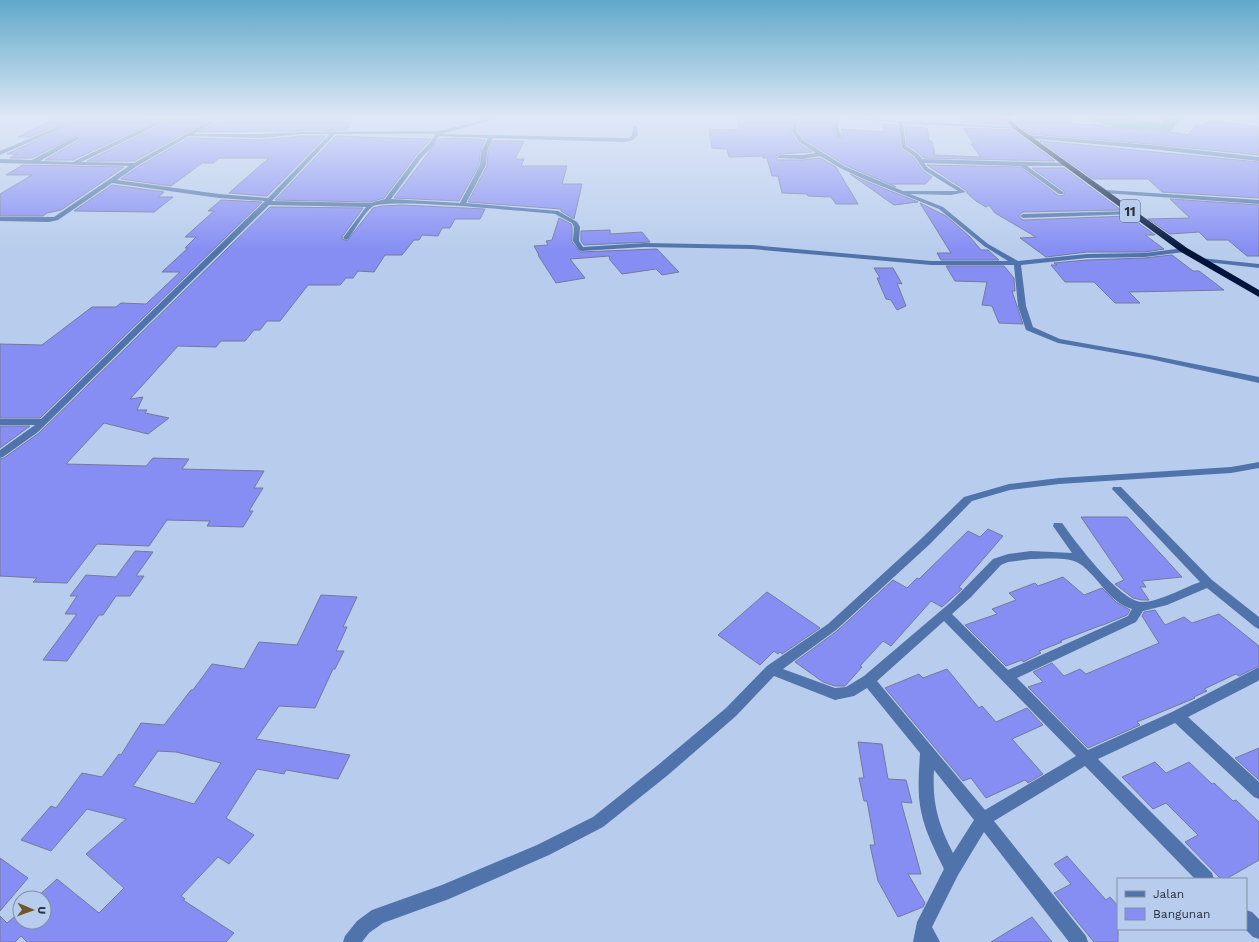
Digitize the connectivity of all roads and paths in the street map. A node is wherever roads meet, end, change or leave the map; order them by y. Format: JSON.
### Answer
{"nodes":[{"id":1,"x":33,"y":162,"type":"edge"},
{"id":2,"x":140,"y":162,"type":"edge"},
{"id":3,"x":306,"y":162,"type":"edge"},
{"id":4,"x":416,"y":162,"type":"edge"},
{"id":5,"x":483,"y":162,"type":"edge"},
{"id":6,"x":835,"y":162,"type":"edge"},
{"id":7,"x":921,"y":162,"type":"edge"},
{"id":8,"x":952,"y":162,"type":"edge"},
{"id":9,"x":1062,"y":162,"type":"edge"},
{"id":10,"x":74,"y":163,"type":"joint"},
{"id":11,"x":1021,"y":164,"type":"junction"},
{"id":12,"x":1065,"y":164,"type":"junction"},
{"id":13,"x":135,"y":165,"type":"junction"},
{"id":14,"x":110,"y":182,"type":"junction"},
{"id":15,"x":1061,"y":192,"type":"dead end"},
{"id":16,"x":1106,"y":192,"type":"junction"},
{"id":17,"x":900,"y":193,"type":"junction"},
{"id":18,"x":386,"y":201,"type":"junction"},
{"id":19,"x":268,"y":202,"type":"junction"},
{"id":20,"x":1259,"y":202,"type":"edge"},
{"id":21,"x":370,"y":204,"type":"junction"},
{"id":22,"x":462,"y":206,"type":"junction"},
{"id":23,"x":1132,"y":213,"type":"junction"},
{"id":24,"x":1023,"y":216,"type":"dead end"},
{"id":25,"x":0,"y":219,"type":"edge"},
{"id":26,"x":346,"y":238,"type":"dead end"},
{"id":27,"x":1184,"y":250,"type":"junction"},
{"id":28,"x":1200,"y":260,"type":"junction"},
{"id":29,"x":1017,"y":263,"type":"junction"},
{"id":30,"x":1259,"y":266,"type":"edge"},
{"id":31,"x":1259,"y":294,"type":"edge"},
{"id":32,"x":1259,"y":380,"type":"edge"},
{"id":33,"x":0,"y":422,"type":"edge"},
{"id":34,"x":43,"y":422,"type":"junction"},
{"id":35,"x":0,"y":455,"type":"edge"},
{"id":36,"x":1259,"y":465,"type":"edge"},
{"id":37,"x":1117,"y":489,"type":"dead end"},
{"id":38,"x":1058,"y":526,"type":"dead end"},
{"id":39,"x":1083,"y":560,"type":"junction"},
{"id":40,"x":1208,"y":583,"type":"junction"},
{"id":41,"x":1138,"y":607,"type":"junction"},
{"id":42,"x":944,"y":614,"type":"junction"},
{"id":43,"x":1259,"y":624,"type":"edge"},
{"id":44,"x":772,"y":670,"type":"junction"},
{"id":45,"x":1006,"y":677,"type":"junction"},
{"id":46,"x":1257,"y":677,"type":"edge"},
{"id":47,"x":869,"y":680,"type":"junction"},
{"id":48,"x":1177,"y":716,"type":"junction"},
{"id":49,"x":927,"y":751,"type":"junction"},
{"id":50,"x":1086,"y":758,"type":"junction"},
{"id":51,"x":1259,"y":792,"type":"edge"},
{"id":52,"x":983,"y":819,"type":"junction"},
{"id":53,"x":952,"y":869,"type":"junction"},
{"id":54,"x":1205,"y":878,"type":"edge"},
{"id":55,"x":1247,"y":919,"type":"edge"},
{"id":56,"x":1259,"y":931,"type":"edge"},
{"id":57,"x":922,"y":935,"type":"edge"},
{"id":58,"x":351,"y":942,"type":"edge"},
{"id":59,"x":932,"y":942,"type":"edge"},
{"id":60,"x":1080,"y":942,"type":"edge"}],
"edges":[{"from":1,"to":10,"type":"street"},
{"from":2,"to":13,"type":"street"},
{"from":3,"to":19,"type":"street"},
{"from":4,"to":18,"type":"street"},
{"from":5,"to":22,"type":"street"},
{"from":6,"to":17,"type":"street"},
{"from":7,"to":17,"type":"street"},
{"from":8,"to":11,"type":"street"},
{"from":9,"to":12,"type":"highway","number":"11"},
{"from":10,"to":13,"type":"street"},
{"from":11,"to":12,"type":"street"},
{"from":11,"to":15,"type":"street"},
{"from":12,"to":16,"type":"highway","number":"11"},
{"from":13,"to":14,"type":"street"},
{"from":14,"to":19,"type":"street"},
{"from":14,"to":25,"type":"street"},
{"from":16,"to":20,"type":"street"},
{"from":16,"to":23,"type":"highway","number":"11"},
{"from":17,"to":29,"type":"street"},
{"from":18,"to":21,"type":"street"},
{"from":18,"to":22,"type":"street"},
{"from":19,"to":21,"type":"street"},
{"from":19,"to":34,"type":"street"},
{"from":21,"to":26,"type":"street"},
{"from":22,"to":29,"type":"street"},
{"from":23,"to":24,"type":"street"},
{"from":23,"to":27,"type":"highway","number":"11"},
{"from":27,"to":28,"type":"highway","number":"11"},
{"from":27,"to":29,"type":"street"},
{"from":28,"to":30,"type":"street"},
{"from":28,"to":31,"type":"highway","number":"11"},
{"from":29,"to":32,"type":"street"},
{"from":33,"to":34,"type":"street"},
{"from":34,"to":35,"type":"street"},
{"from":36,"to":44,"type":"street"},
{"from":37,"to":40,"type":"street"},
{"from":38,"to":39,"type":"street"},
{"from":39,"to":41,"type":"street"},
{"from":39,"to":42,"type":"street"},
{"from":40,"to":41,"type":"street"},
{"from":40,"to":43,"type":"street"},
{"from":41,"to":45,"type":"street"},
{"from":42,"to":45,"type":"street"},
{"from":42,"to":47,"type":"street"},
{"from":44,"to":47,"type":"street"},
{"from":44,"to":58,"type":"street"},
{"from":45,"to":50,"type":"street"},
{"from":46,"to":48,"type":"street"},
{"from":47,"to":49,"type":"street"},
{"from":48,"to":50,"type":"street"},
{"from":48,"to":51,"type":"street"},
{"from":49,"to":52,"type":"street"},
{"from":49,"to":53,"type":"street"},
{"from":50,"to":52,"type":"street"},
{"from":50,"to":54,"type":"street"},
{"from":52,"to":53,"type":"street"},
{"from":52,"to":60,"type":"street"},
{"from":53,"to":57,"type":"street"},
{"from":55,"to":56,"type":"street"},
{"from":57,"to":59,"type":"street"}]}
